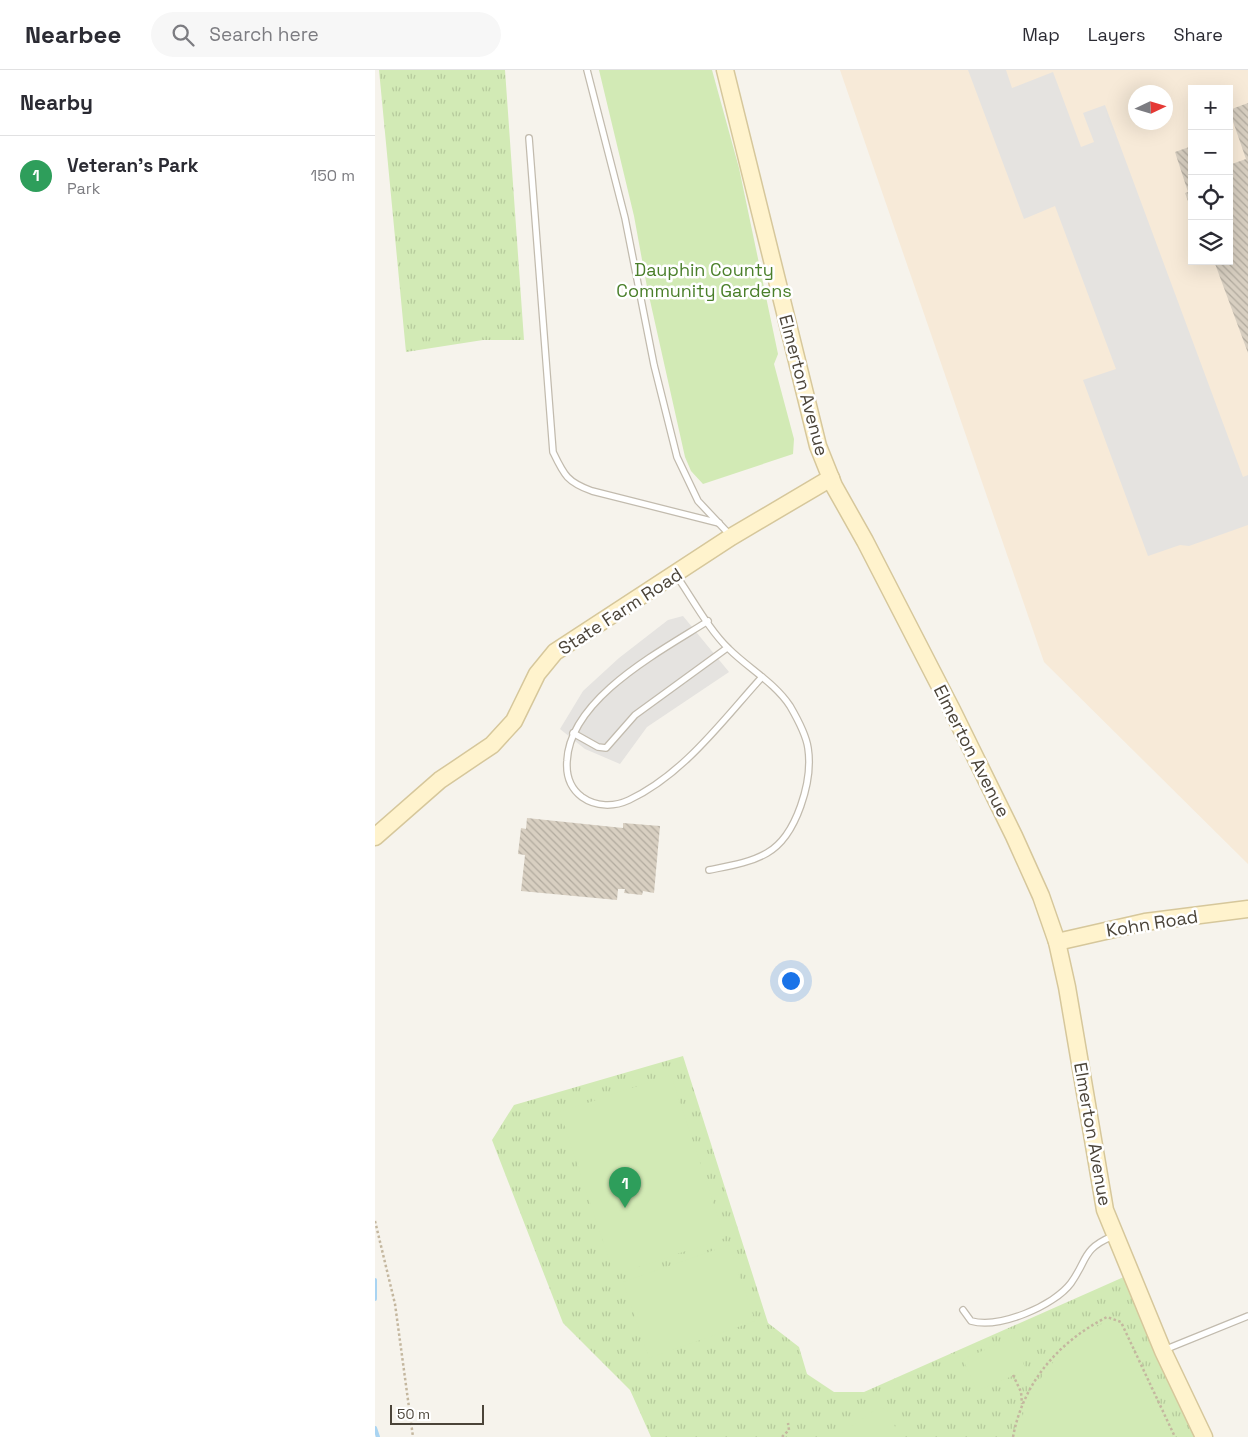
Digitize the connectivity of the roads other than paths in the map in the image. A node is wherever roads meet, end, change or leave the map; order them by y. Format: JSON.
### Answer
{"nodes":[{"id":1,"x":587,"y":70,"type":"edge"},
{"id":2,"x":725,"y":70,"type":"edge"},
{"id":3,"x":529,"y":138,"type":"dead end"},
{"id":4,"x":831,"y":478,"type":"junction"},
{"id":5,"x":719,"y":523,"type":"junction"},
{"id":6,"x":731,"y":537,"type":"junction"},
{"id":7,"x":676,"y":575,"type":"junction"},
{"id":8,"x":707,"y":621,"type":"junction"},
{"id":9,"x":727,"y":648,"type":"junction"},
{"id":10,"x":762,"y":677,"type":"junction"},
{"id":11,"x":573,"y":733,"type":"junction"},
{"id":12,"x":375,"y":837,"type":"edge"},
{"id":13,"x":709,"y":870,"type":"dead end"},
{"id":14,"x":1248,"y":908,"type":"edge"},
{"id":15,"x":1057,"y":942,"type":"junction"},
{"id":16,"x":1115,"y":1235,"type":"junction"},
{"id":17,"x":963,"y":1310,"type":"dead end"},
{"id":18,"x":1248,"y":1316,"type":"edge"},
{"id":19,"x":1163,"y":1351,"type":"junction"},
{"id":20,"x":1204,"y":1437,"type":"edge"}],
"edges":[{"from":1,"to":5,"type":"lane"},
{"from":2,"to":4,"type":"main road","name":"Elmerton Avenue"},
{"from":3,"to":5,"type":"lane"},
{"from":4,"to":6,"type":"main road","name":"State Farm Road"},
{"from":4,"to":15,"type":"main road","name":"Elmerton Avenue"},
{"from":5,"to":6,"type":"lane"},
{"from":6,"to":7,"type":"main road","name":"State Farm Road"},
{"from":7,"to":8,"type":"lane"},
{"from":7,"to":12,"type":"main road","name":"State Farm Road"},
{"from":8,"to":9,"type":"lane"},
{"from":8,"to":11,"type":"lane"},
{"from":9,"to":10,"type":"lane"},
{"from":9,"to":11,"type":"lane"},
{"from":10,"to":11,"type":"lane"},
{"from":10,"to":13,"type":"lane"},
{"from":14,"to":15,"type":"main road","name":"Kohn Road"},
{"from":15,"to":16,"type":"main road","name":"Elmerton Avenue"},
{"from":16,"to":17,"type":"lane"},
{"from":16,"to":19,"type":"main road","name":"Elmerton Avenue"},
{"from":18,"to":19,"type":"lane"},
{"from":19,"to":20,"type":"main road","name":"Elmerton Avenue"}]}
